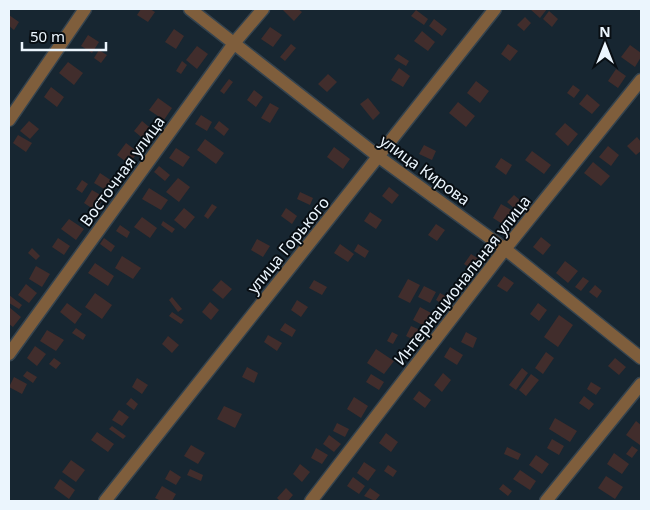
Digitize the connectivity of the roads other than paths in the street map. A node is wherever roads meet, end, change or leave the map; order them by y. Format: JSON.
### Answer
{"nodes":[{"id":1,"x":86,"y":9,"type":"edge"},
{"id":2,"x":190,"y":9,"type":"edge"},
{"id":3,"x":263,"y":9,"type":"edge"},
{"id":4,"x":496,"y":9,"type":"edge"},
{"id":5,"x":235,"y":42,"type":"junction"},
{"id":6,"x":641,"y":80,"type":"edge"},
{"id":7,"x":9,"y":120,"type":"edge"},
{"id":8,"x":379,"y":157,"type":"junction"},
{"id":9,"x":505,"y":249,"type":"junction"},
{"id":10,"x":9,"y":354,"type":"edge"},
{"id":11,"x":641,"y":358,"type":"edge"},
{"id":12,"x":641,"y":384,"type":"edge"},
{"id":13,"x":105,"y":501,"type":"edge"},
{"id":14,"x":312,"y":501,"type":"edge"},
{"id":15,"x":546,"y":501,"type":"edge"}],
"edges":[{"from":1,"to":7,"type":"street"},
{"from":2,"to":5,"type":"street","name":"улица Кирова"},
{"from":3,"to":5,"type":"street","name":"Восточная улица"},
{"from":4,"to":8,"type":"street","name":"улица Горького"},
{"from":5,"to":8,"type":"street","name":"улица Кирова"},
{"from":5,"to":10,"type":"street","name":"Восточная улица"},
{"from":6,"to":9,"type":"street","name":"Интернациональная улица"},
{"from":8,"to":9,"type":"street","name":"улица Кирова"},
{"from":8,"to":13,"type":"street","name":"улица Горького"},
{"from":9,"to":11,"type":"street","name":"улица Кирова"},
{"from":9,"to":14,"type":"street","name":"Интернациональная улица"},
{"from":12,"to":15,"type":"street"}]}
